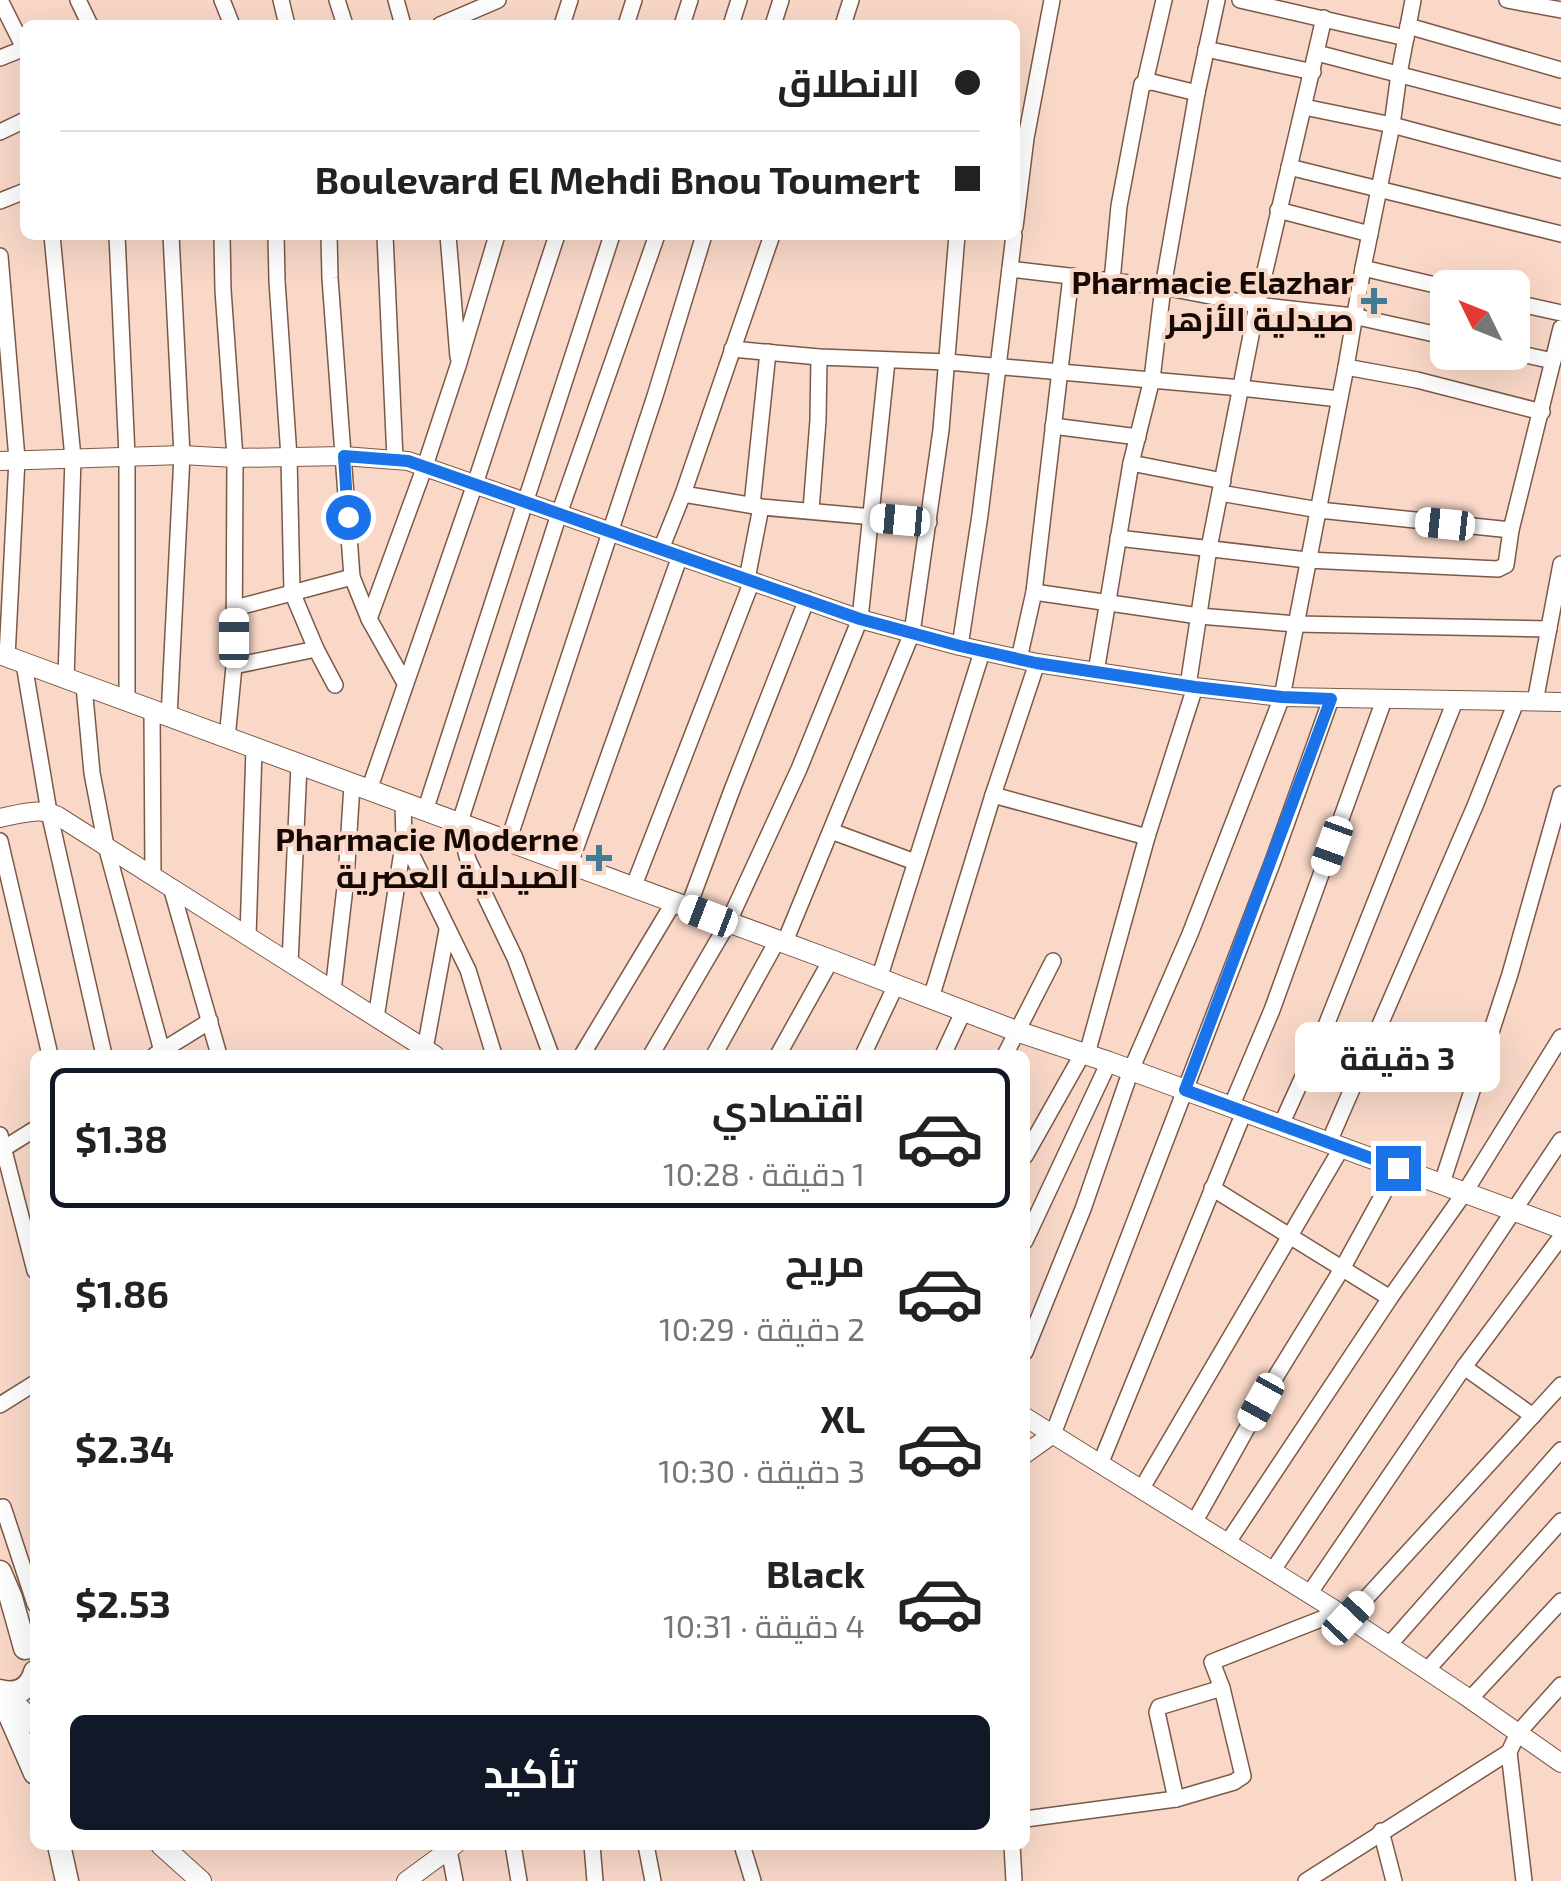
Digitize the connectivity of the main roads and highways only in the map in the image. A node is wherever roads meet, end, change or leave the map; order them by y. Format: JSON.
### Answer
{"nodes":[{"id":1,"x":10,"y":659,"type":"edge"},
{"id":2,"x":1561,"y":1228,"type":"edge"},
{"id":3,"x":0,"y":1572,"type":"edge"},
{"id":4,"x":21,"y":1652,"type":"edge"},
{"id":5,"x":30,"y":1682,"type":"edge"},
{"id":6,"x":2,"y":1692,"type":"edge"},
{"id":7,"x":30,"y":1719,"type":"edge"},
{"id":8,"x":30,"y":1761,"type":"edge"},
{"id":9,"x":60,"y":1850,"type":"edge"},
{"id":10,"x":166,"y":1850,"type":"edge"},
{"id":11,"x":193,"y":1877,"type":"edge"},
{"id":12,"x":67,"y":1881,"type":"edge"}],
"edges":[{"from":1,"to":2,"type":"main road"},
{"from":3,"to":4,"type":"main road"},
{"from":5,"to":6,"type":"main road"},
{"from":6,"to":7,"type":"main road"},
{"from":6,"to":8,"type":"main road"},
{"from":9,"to":12,"type":"main road"},
{"from":10,"to":11,"type":"main road"}]}
